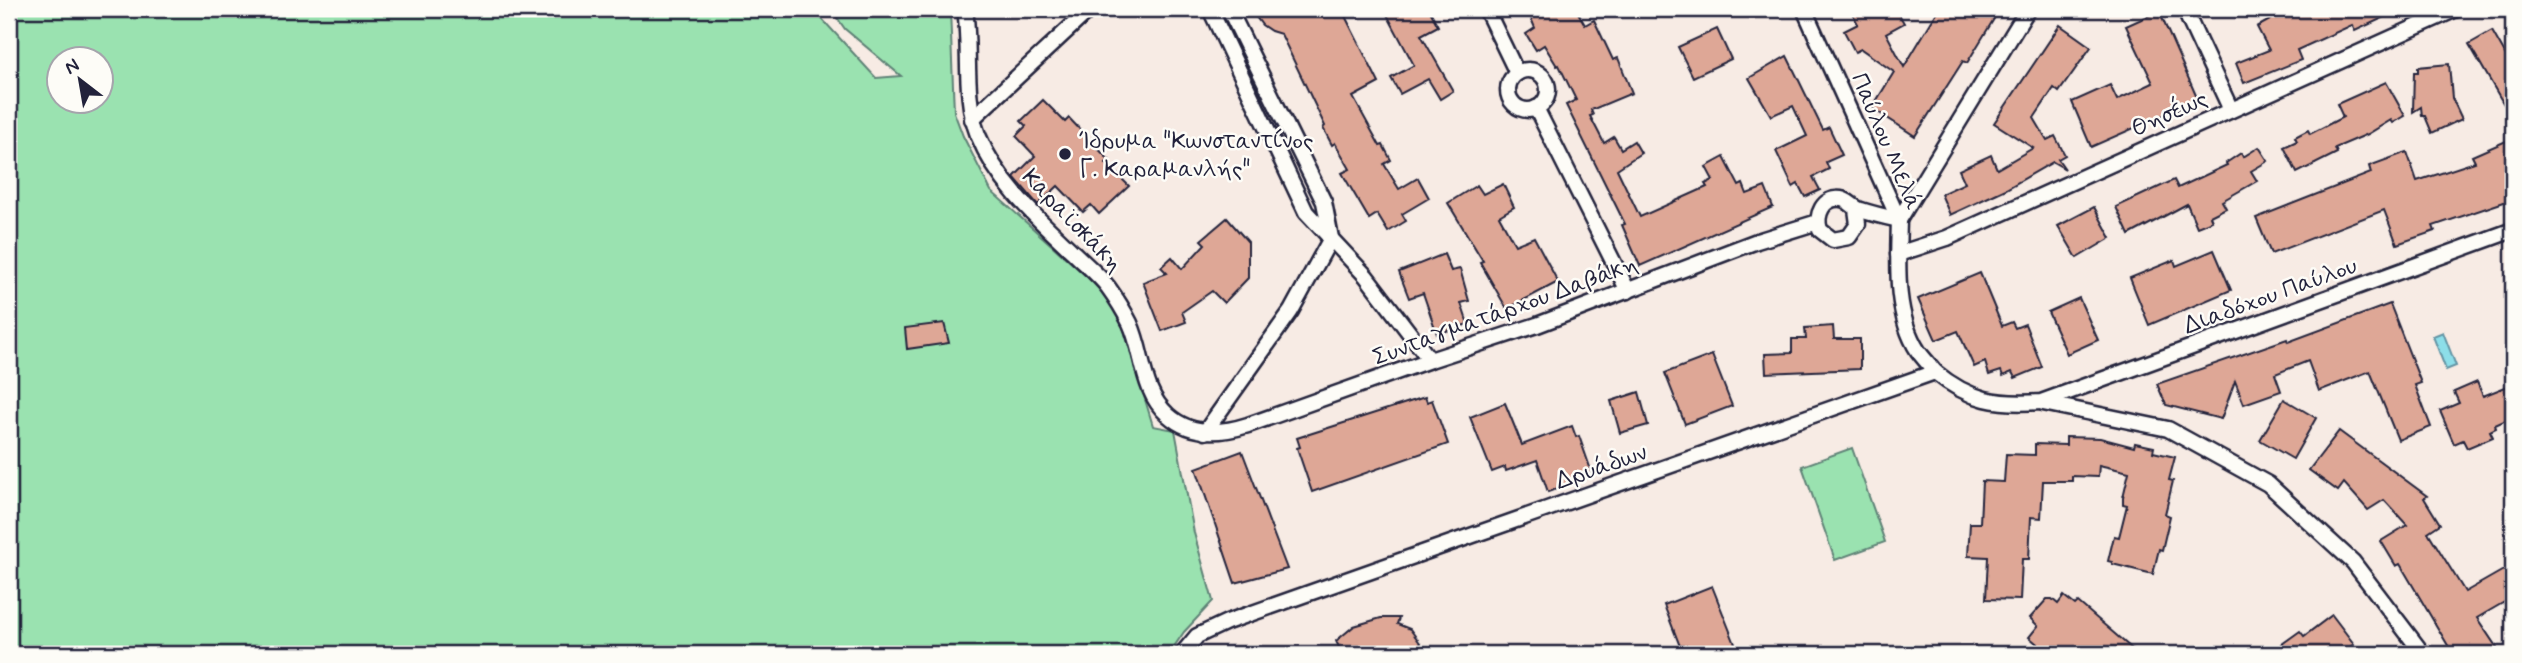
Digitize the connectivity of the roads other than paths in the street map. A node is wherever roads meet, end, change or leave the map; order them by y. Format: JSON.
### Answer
{"nodes":[{"id":1,"x":965,"y":9,"type":"edge"},
{"id":2,"x":1090,"y":9,"type":"edge"},
{"id":3,"x":1210,"y":9,"type":"edge"},
{"id":4,"x":1229,"y":9,"type":"edge"},
{"id":5,"x":1486,"y":9,"type":"edge"},
{"id":6,"x":1804,"y":9,"type":"edge"},
{"id":7,"x":2028,"y":9,"type":"edge"},
{"id":8,"x":2184,"y":9,"type":"edge"},
{"id":9,"x":2456,"y":9,"type":"edge"},
{"id":10,"x":1517,"y":73,"type":"junction"},
{"id":11,"x":1536,"y":108,"type":"junction"},
{"id":12,"x":2231,"y":110,"type":"junction"},
{"id":13,"x":972,"y":119,"type":"junction"},
{"id":14,"x":1856,"y":209,"type":"junction"},
{"id":15,"x":1899,"y":220,"type":"junction"},
{"id":16,"x":1818,"y":222,"type":"junction"},
{"id":17,"x":2513,"y":230,"type":"edge"},
{"id":18,"x":1331,"y":238,"type":"junction"},
{"id":19,"x":1898,"y":254,"type":"junction"},
{"id":20,"x":1629,"y":291,"type":"junction"},
{"id":21,"x":1430,"y":360,"type":"junction"},
{"id":22,"x":1936,"y":372,"type":"junction"},
{"id":23,"x":2041,"y":402,"type":"junction"},
{"id":24,"x":1205,"y":432,"type":"junction"},
{"id":25,"x":1182,"y":654,"type":"edge"},
{"id":26,"x":2423,"y":654,"type":"edge"}],
"edges":[{"from":1,"to":13,"type":"street","name":"Καραϊσκάκη"},
{"from":2,"to":13,"type":"street"},
{"from":3,"to":18,"type":"street"},
{"from":4,"to":18,"type":"street"},
{"from":5,"to":10,"type":"street"},
{"from":6,"to":15,"type":"street","name":"Παύλου Μελά"},
{"from":7,"to":15,"type":"street"},
{"from":8,"to":12,"type":"street"},
{"from":9,"to":12,"type":"street","name":"Θησέως"},
{"from":10,"to":11,"type":"street"},
{"from":10,"to":11,"type":"street"},
{"from":11,"to":20,"type":"street"},
{"from":12,"to":19,"type":"street","name":"Θησέως"},
{"from":13,"to":24,"type":"street","name":"Καραϊσκάκη"},
{"from":14,"to":15,"type":"street"},
{"from":14,"to":16,"type":"street"},
{"from":14,"to":16,"type":"street"},
{"from":15,"to":19,"type":"street","name":"Παύλου Μελά"},
{"from":16,"to":20,"type":"street","name":"Συνταγματάρχου Δαβάκη"},
{"from":17,"to":23,"type":"street","name":"Διαδόχου Παύλου"},
{"from":18,"to":21,"type":"street"},
{"from":18,"to":24,"type":"street"},
{"from":19,"to":22,"type":"street","name":"Παύλου Μελά"},
{"from":20,"to":21,"type":"street","name":"Συνταγματάρχου Δαβάκη"},
{"from":21,"to":24,"type":"street","name":"Συνταγματάρχου Δαβάκη"},
{"from":22,"to":23,"type":"street"},
{"from":22,"to":25,"type":"street","name":"Δρυάδων"},
{"from":23,"to":26,"type":"street"}]}
